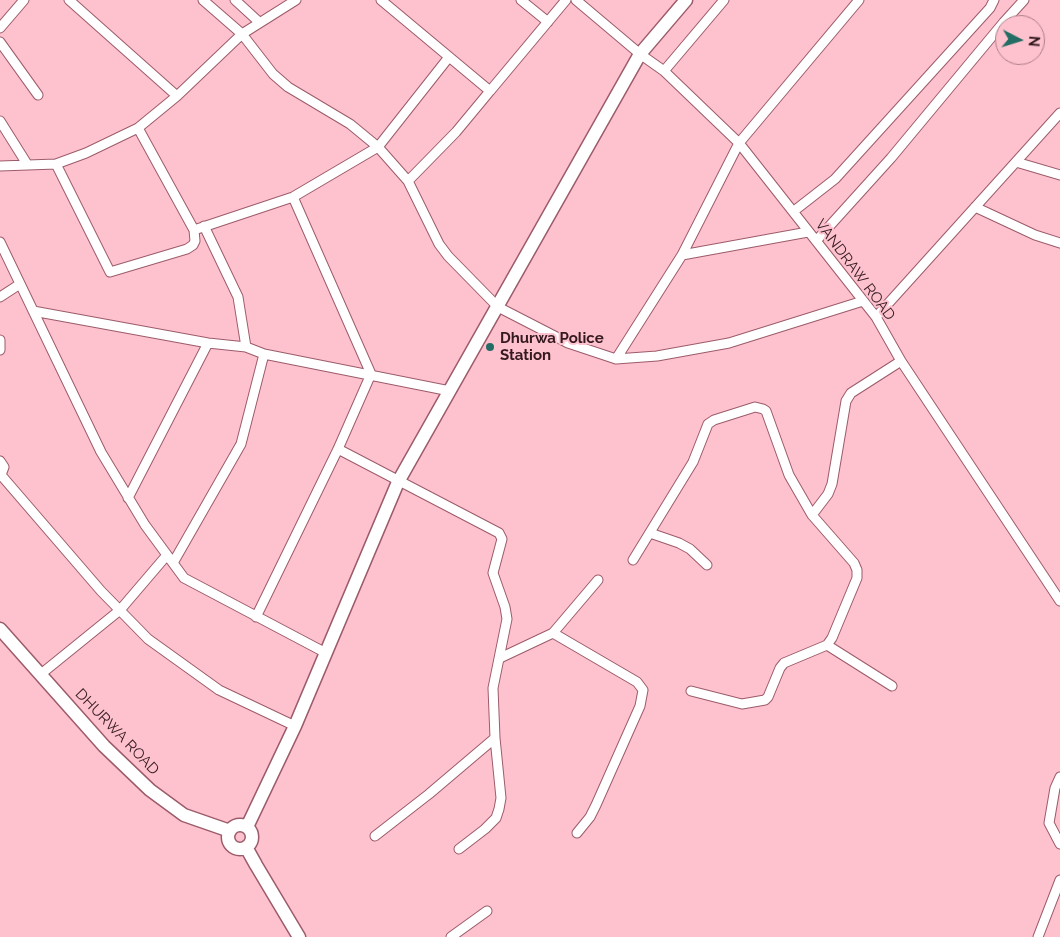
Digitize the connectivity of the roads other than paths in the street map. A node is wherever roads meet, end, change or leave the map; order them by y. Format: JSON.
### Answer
{"nodes":[{"id":1,"x":24,"y":0,"type":"edge"},
{"id":2,"x":69,"y":0,"type":"edge"},
{"id":3,"x":203,"y":0,"type":"edge"},
{"id":4,"x":235,"y":0,"type":"edge"},
{"id":5,"x":296,"y":0,"type":"edge"},
{"id":6,"x":381,"y":0,"type":"edge"},
{"id":7,"x":521,"y":0,"type":"edge"},
{"id":8,"x":566,"y":0,"type":"edge"},
{"id":9,"x":576,"y":0,"type":"edge"},
{"id":10,"x":686,"y":0,"type":"edge"},
{"id":11,"x":724,"y":0,"type":"edge"},
{"id":12,"x":859,"y":0,"type":"edge"},
{"id":13,"x":994,"y":0,"type":"edge"},
{"id":14,"x":1024,"y":0,"type":"edge"},
{"id":15,"x":259,"y":22,"type":"junction"},
{"id":16,"x":548,"y":22,"type":"junction"},
{"id":17,"x":0,"y":28,"type":"edge"},
{"id":18,"x":242,"y":34,"type":"junction"},
{"id":19,"x":0,"y":42,"type":"edge"},
{"id":20,"x":640,"y":54,"type":"junction"},
{"id":21,"x":449,"y":57,"type":"junction"},
{"id":22,"x":664,"y":72,"type":"junction"},
{"id":23,"x":490,"y":92,"type":"junction"},
{"id":24,"x":38,"y":95,"type":"dead end"},
{"id":25,"x":177,"y":96,"type":"junction"},
{"id":26,"x":1060,"y":113,"type":"edge"},
{"id":27,"x":0,"y":121,"type":"edge"},
{"id":28,"x":138,"y":128,"type":"junction"},
{"id":29,"x":739,"y":143,"type":"junction"},
{"id":30,"x":378,"y":147,"type":"junction"},
{"id":31,"x":1016,"y":162,"type":"junction"},
{"id":32,"x":27,"y":164,"type":"junction"},
{"id":33,"x":56,"y":164,"type":"junction"},
{"id":34,"x":0,"y":166,"type":"edge"},
{"id":35,"x":1060,"y":175,"type":"edge"},
{"id":36,"x":408,"y":181,"type":"junction"},
{"id":37,"x":293,"y":197,"type":"junction"},
{"id":38,"x":975,"y":206,"type":"junction"},
{"id":39,"x":794,"y":211,"type":"junction"},
{"id":40,"x":204,"y":226,"type":"junction"},
{"id":41,"x":194,"y":230,"type":"junction"},
{"id":42,"x":808,"y":232,"type":"junction"},
{"id":43,"x":0,"y":242,"type":"edge"},
{"id":44,"x":816,"y":242,"type":"junction"},
{"id":45,"x":1060,"y":243,"type":"edge"},
{"id":46,"x":682,"y":255,"type":"junction"},
{"id":47,"x":20,"y":284,"type":"junction"},
{"id":48,"x":0,"y":297,"type":"edge"},
{"id":49,"x":863,"y":301,"type":"junction"},
{"id":50,"x":498,"y":307,"type":"junction"},
{"id":51,"x":33,"y":312,"type":"junction"},
{"id":52,"x":876,"y":317,"type":"junction"},
{"id":53,"x":0,"y":340,"type":"edge"},
{"id":54,"x":208,"y":343,"type":"junction"},
{"id":55,"x":246,"y":347,"type":"junction"},
{"id":56,"x":0,"y":350,"type":"edge"},
{"id":57,"x":264,"y":354,"type":"junction"},
{"id":58,"x":616,"y":359,"type":"junction"},
{"id":59,"x":901,"y":361,"type":"junction"},
{"id":60,"x":371,"y":374,"type":"junction"},
{"id":61,"x":450,"y":391,"type":"junction"},
{"id":62,"x":338,"y":448,"type":"junction"},
{"id":63,"x":0,"y":461,"type":"edge"},
{"id":64,"x":1,"y":476,"type":"edge"},
{"id":65,"x":398,"y":482,"type":"junction"},
{"id":66,"x":128,"y":498,"type":"junction"},
{"id":67,"x":812,"y":516,"type":"junction"},
{"id":68,"x":650,"y":533,"type":"junction"},
{"id":69,"x":170,"y":559,"type":"junction"},
{"id":70,"x":633,"y":560,"type":"dead end"},
{"id":71,"x":707,"y":564,"type":"dead end"},
{"id":72,"x":598,"y":580,"type":"dead end"},
{"id":73,"x":1060,"y":601,"type":"edge"},
{"id":74,"x":120,"y":610,"type":"junction"},
{"id":75,"x":256,"y":617,"type":"junction"},
{"id":76,"x":0,"y":630,"type":"edge"},
{"id":77,"x":553,"y":633,"type":"junction"},
{"id":78,"x":827,"y":645,"type":"junction"},
{"id":79,"x":326,"y":653,"type":"junction"},
{"id":80,"x":500,"y":658,"type":"junction"},
{"id":81,"x":40,"y":674,"type":"junction"},
{"id":82,"x":892,"y":686,"type":"dead end"},
{"id":83,"x":691,"y":691,"type":"dead end"},
{"id":84,"x":295,"y":726,"type":"junction"},
{"id":85,"x":495,"y":738,"type":"junction"},
{"id":86,"x":1060,"y":777,"type":"edge"},
{"id":87,"x":247,"y":827,"type":"junction"},
{"id":88,"x":230,"y":831,"type":"junction"},
{"id":89,"x":577,"y":833,"type":"dead end"},
{"id":90,"x":376,"y":836,"type":"dead end"},
{"id":91,"x":1060,"y":844,"type":"edge"},
{"id":92,"x":246,"y":846,"type":"junction"},
{"id":93,"x":459,"y":848,"type":"dead end"},
{"id":94,"x":1060,"y":880,"type":"edge"},
{"id":95,"x":487,"y":910,"type":"dead end"},
{"id":96,"x":1042,"y":935,"type":"edge"},
{"id":97,"x":299,"y":937,"type":"edge"},
{"id":98,"x":452,"y":937,"type":"edge"}],
"edges":[{"from":1,"to":17,"type":"street"},
{"from":2,"to":25,"type":"street"},
{"from":3,"to":18,"type":"street"},
{"from":4,"to":15,"type":"street"},
{"from":5,"to":15,"type":"street"},
{"from":6,"to":21,"type":"street"},
{"from":7,"to":16,"type":"street"},
{"from":8,"to":16,"type":"street"},
{"from":9,"to":20,"type":"street","name":"VANDRAW ROAD"},
{"from":10,"to":20,"type":"street"},
{"from":11,"to":22,"type":"street"},
{"from":12,"to":29,"type":"street"},
{"from":13,"to":39,"type":"street"},
{"from":14,"to":44,"type":"street"},
{"from":15,"to":18,"type":"street"},
{"from":16,"to":23,"type":"street"},
{"from":18,"to":25,"type":"street"},
{"from":18,"to":30,"type":"street"},
{"from":19,"to":24,"type":"street"},
{"from":20,"to":22,"type":"street","name":"VANDRAW ROAD"},
{"from":20,"to":50,"type":"street"},
{"from":21,"to":23,"type":"street"},
{"from":21,"to":30,"type":"street"},
{"from":22,"to":29,"type":"street","name":"VANDRAW ROAD"},
{"from":23,"to":36,"type":"street"},
{"from":25,"to":28,"type":"street"},
{"from":26,"to":31,"type":"street"},
{"from":27,"to":32,"type":"street"},
{"from":28,"to":33,"type":"street"},
{"from":28,"to":41,"type":"street"},
{"from":29,"to":39,"type":"street","name":"VANDRAW ROAD"},
{"from":29,"to":46,"type":"street"},
{"from":30,"to":36,"type":"street"},
{"from":30,"to":37,"type":"street"},
{"from":31,"to":35,"type":"street"},
{"from":31,"to":38,"type":"street"},
{"from":32,"to":33,"type":"street"},
{"from":32,"to":34,"type":"street"},
{"from":33,"to":41,"type":"street"},
{"from":36,"to":50,"type":"street"},
{"from":37,"to":40,"type":"street"},
{"from":37,"to":60,"type":"street"},
{"from":38,"to":45,"type":"street"},
{"from":38,"to":52,"type":"street"},
{"from":39,"to":42,"type":"street","name":"VANDRAW ROAD"},
{"from":40,"to":41,"type":"street"},
{"from":40,"to":55,"type":"street"},
{"from":42,"to":44,"type":"street","name":"VANDRAW ROAD"},
{"from":42,"to":46,"type":"street"},
{"from":43,"to":47,"type":"street"},
{"from":44,"to":49,"type":"street","name":"VANDRAW ROAD"},
{"from":46,"to":58,"type":"street"},
{"from":47,"to":48,"type":"street"},
{"from":47,"to":51,"type":"street"},
{"from":49,"to":52,"type":"street","name":"VANDRAW ROAD"},
{"from":49,"to":58,"type":"street"},
{"from":50,"to":58,"type":"street"},
{"from":50,"to":61,"type":"street"},
{"from":51,"to":54,"type":"street"},
{"from":51,"to":66,"type":"street"},
{"from":52,"to":59,"type":"street","name":"VANDRAW ROAD"},
{"from":53,"to":56,"type":"street"},
{"from":54,"to":55,"type":"street"},
{"from":54,"to":66,"type":"street"},
{"from":55,"to":57,"type":"street"},
{"from":57,"to":60,"type":"street"},
{"from":57,"to":69,"type":"street"},
{"from":59,"to":67,"type":"street"},
{"from":59,"to":73,"type":"street","name":"VANDRAW ROAD"},
{"from":60,"to":61,"type":"street"},
{"from":60,"to":62,"type":"street"},
{"from":61,"to":65,"type":"street"},
{"from":62,"to":65,"type":"street"},
{"from":62,"to":75,"type":"street"},
{"from":63,"to":64,"type":"street"},
{"from":64,"to":74,"type":"street"},
{"from":65,"to":79,"type":"street"},
{"from":65,"to":80,"type":"street"},
{"from":66,"to":69,"type":"street"},
{"from":67,"to":68,"type":"street"},
{"from":67,"to":78,"type":"street"},
{"from":68,"to":70,"type":"street"},
{"from":68,"to":71,"type":"street"},
{"from":69,"to":74,"type":"street"},
{"from":69,"to":75,"type":"street"},
{"from":72,"to":77,"type":"street"},
{"from":74,"to":81,"type":"street"},
{"from":74,"to":84,"type":"street"},
{"from":75,"to":79,"type":"street"},
{"from":76,"to":81,"type":"street","name":"DHURWA ROAD"},
{"from":77,"to":80,"type":"street"},
{"from":77,"to":89,"type":"street"},
{"from":78,"to":82,"type":"street"},
{"from":78,"to":83,"type":"street"},
{"from":79,"to":84,"type":"street"},
{"from":80,"to":85,"type":"street"},
{"from":81,"to":88,"type":"street","name":"DHURWA ROAD"},
{"from":84,"to":87,"type":"street"},
{"from":85,"to":90,"type":"street"},
{"from":85,"to":93,"type":"street"},
{"from":86,"to":91,"type":"street"},
{"from":87,"to":88,"type":"street"},
{"from":87,"to":92,"type":"street"},
{"from":88,"to":92,"type":"street"},
{"from":92,"to":97,"type":"street"},
{"from":94,"to":96,"type":"street"},
{"from":95,"to":98,"type":"street"}]}
